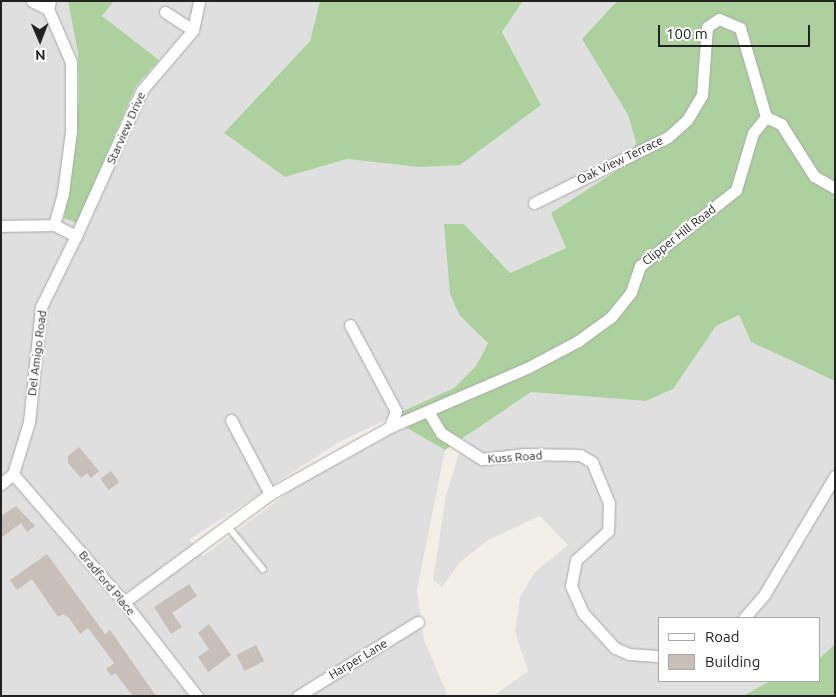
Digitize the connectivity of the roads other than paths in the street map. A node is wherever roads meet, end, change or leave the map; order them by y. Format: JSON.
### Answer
{"nodes":[{"id":1,"x":32,"y":1,"type":"edge"},
{"id":2,"x":199,"y":1,"type":"edge"},
{"id":3,"x":49,"y":5,"type":"edge"},
{"id":4,"x":165,"y":12,"type":"dead end"},
{"id":5,"x":193,"y":30,"type":"junction"},
{"id":6,"x":766,"y":117,"type":"junction"},
{"id":7,"x":835,"y":188,"type":"edge"},
{"id":8,"x":534,"y":203,"type":"dead end"},
{"id":9,"x":54,"y":225,"type":"junction"},
{"id":10,"x":1,"y":226,"type":"edge"},
{"id":11,"x":76,"y":236,"type":"junction"},
{"id":12,"x":350,"y":325,"type":"dead end"},
{"id":13,"x":429,"y":413,"type":"junction"},
{"id":14,"x":231,"y":420,"type":"dead end"},
{"id":15,"x":390,"y":427,"type":"junction"},
{"id":16,"x":13,"y":474,"type":"junction"},
{"id":17,"x":835,"y":476,"type":"edge"},
{"id":18,"x":1,"y":484,"type":"edge"},
{"id":19,"x":270,"y":494,"type":"junction"},
{"id":20,"x":228,"y":525,"type":"junction"},
{"id":21,"x":263,"y":569,"type":"dead end"},
{"id":22,"x":124,"y":602,"type":"junction"},
{"id":23,"x":745,"y":617,"type":"edge"},
{"id":24,"x":418,"y":622,"type":"dead end"},
{"id":25,"x":658,"y":656,"type":"edge"},
{"id":26,"x":197,"y":696,"type":"edge"},
{"id":27,"x":298,"y":696,"type":"edge"}],
"edges":[{"from":1,"to":3,"type":"street"},
{"from":2,"to":5,"type":"street","name":"Starview Drive"},
{"from":3,"to":9,"type":"street"},
{"from":4,"to":5,"type":"street"},
{"from":5,"to":11,"type":"street","name":"Starview Drive"},
{"from":6,"to":7,"type":"street"},
{"from":6,"to":8,"type":"street","name":"Oak View Terrace"},
{"from":6,"to":13,"type":"street","name":"Clipper Hill Road"},
{"from":9,"to":10,"type":"street"},
{"from":9,"to":11,"type":"street"},
{"from":11,"to":16,"type":"street","name":"Del Amigo Road"},
{"from":12,"to":15,"type":"street"},
{"from":13,"to":15,"type":"street"},
{"from":13,"to":25,"type":"street","name":"Kuss Road"},
{"from":14,"to":19,"type":"street"},
{"from":15,"to":19,"type":"street"},
{"from":16,"to":18,"type":"street"},
{"from":16,"to":22,"type":"street","name":"Bradford Place"},
{"from":17,"to":23,"type":"street"},
{"from":19,"to":20,"type":"street"},
{"from":20,"to":21,"type":"lane"},
{"from":20,"to":22,"type":"street"},
{"from":22,"to":26,"type":"street","name":"Bradford Place"},
{"from":24,"to":27,"type":"street","name":"Harper Lane"}]}
